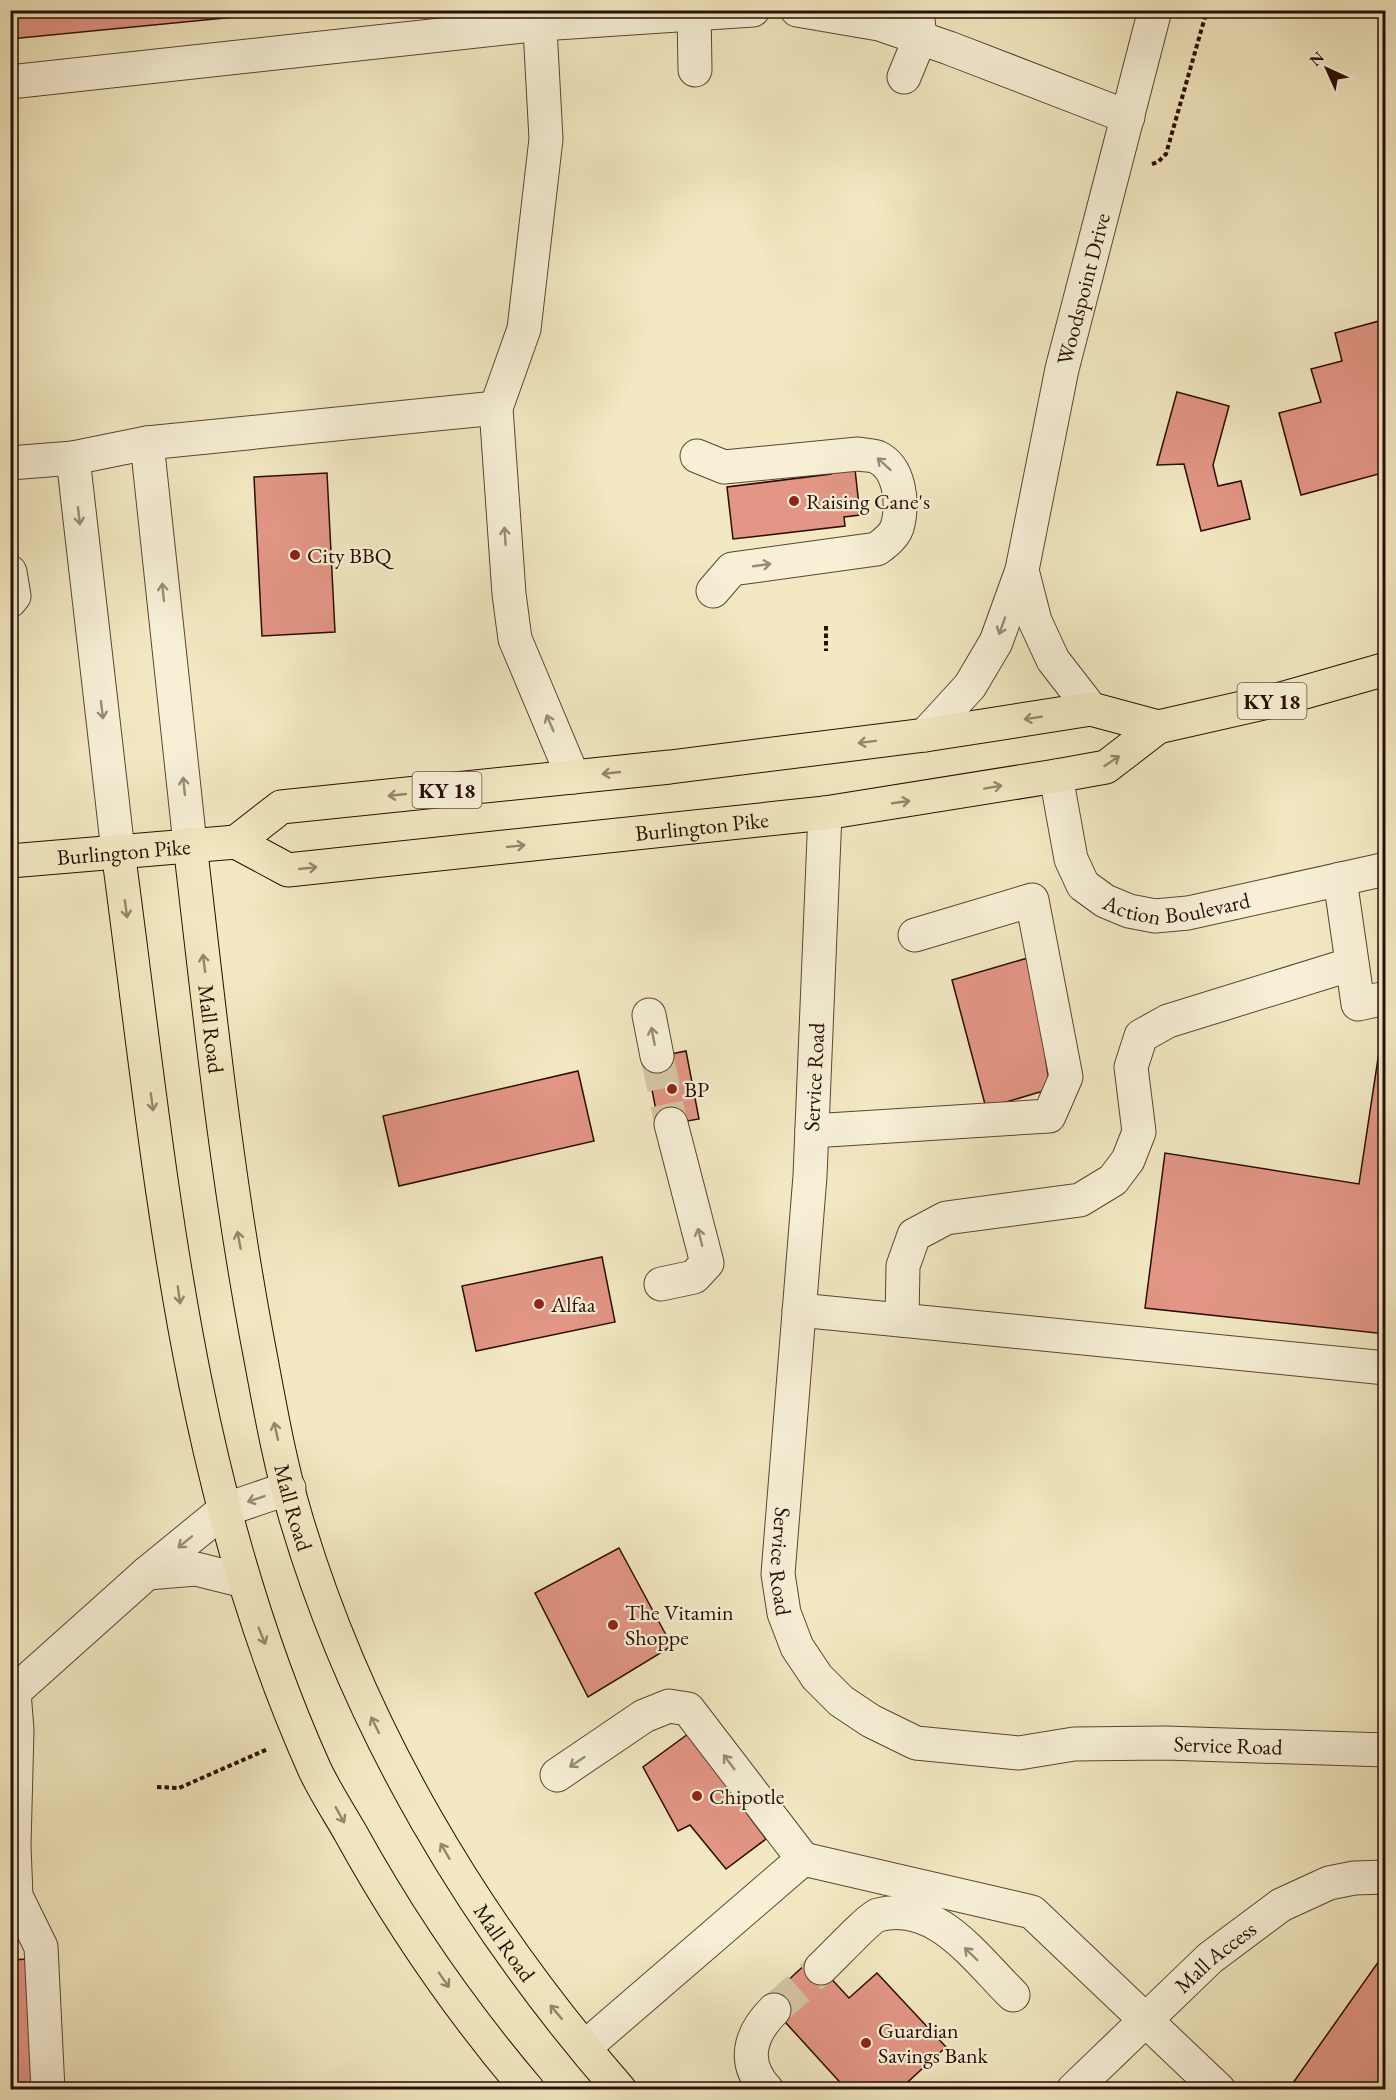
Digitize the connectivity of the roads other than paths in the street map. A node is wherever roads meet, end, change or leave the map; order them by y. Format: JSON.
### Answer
{"nodes":[{"id":1,"x":753,"y":10,"type":"edge"},
{"id":2,"x":797,"y":10,"type":"edge"},
{"id":3,"x":1155,"y":10,"type":"edge"},
{"id":4,"x":694,"y":12,"type":"edge"},
{"id":5,"x":540,"y":17,"type":"edge"},
{"id":6,"x":918,"y":24,"type":"edge"},
{"id":7,"x":695,"y":70,"type":"dead end"},
{"id":8,"x":904,"y":77,"type":"dead end"},
{"id":9,"x":10,"y":82,"type":"edge"},
{"id":10,"x":1128,"y":117,"type":"junction"},
{"id":11,"x":496,"y":408,"type":"junction"},
{"id":12,"x":147,"y":443,"type":"junction"},
{"id":13,"x":697,"y":456,"type":"dead end"},
{"id":14,"x":72,"y":458,"type":"junction"},
{"id":15,"x":10,"y":463,"type":"edge"},
{"id":16,"x":1022,"y":570,"type":"junction"},
{"id":17,"x":10,"y":572,"type":"edge"},
{"id":18,"x":713,"y":591,"type":"dead end"},
{"id":19,"x":10,"y":601,"type":"edge"},
{"id":20,"x":1386,"y":669,"type":"edge"},
{"id":21,"x":1091,"y":710,"type":"junction"},
{"id":22,"x":1158,"y":727,"type":"junction"},
{"id":23,"x":925,"y":735,"type":"junction"},
{"id":24,"x":1056,"y":776,"type":"junction"},
{"id":25,"x":573,"y":777,"type":"junction"},
{"id":26,"x":825,"y":813,"type":"junction"},
{"id":27,"x":236,"y":842,"type":"junction"},
{"id":28,"x":190,"y":844,"type":"junction"},
{"id":29,"x":118,"y":851,"type":"junction"},
{"id":30,"x":10,"y":861,"type":"edge"},
{"id":31,"x":1386,"y":869,"type":"edge"},
{"id":32,"x":1340,"y":879,"type":"junction"},
{"id":33,"x":915,"y":935,"type":"dead end"},
{"id":34,"x":1352,"y":964,"type":"junction"},
{"id":35,"x":1386,"y":998,"type":"edge"},
{"id":36,"x":649,"y":1015,"type":"dead end"},
{"id":37,"x":657,"y":1056,"type":"tunnel mouth"},
{"id":38,"x":671,"y":1124,"type":"tunnel mouth"},
{"id":39,"x":812,"y":1131,"type":"junction"},
{"id":40,"x":661,"y":1284,"type":"dead end"},
{"id":41,"x":799,"y":1310,"type":"junction"},
{"id":42,"x":902,"y":1320,"type":"junction"},
{"id":43,"x":1386,"y":1368,"type":"edge"},
{"id":44,"x":288,"y":1488,"type":"junction"},
{"id":45,"x":224,"y":1510,"type":"junction"},
{"id":46,"x":147,"y":1573,"type":"junction"},
{"id":47,"x":244,"y":1581,"type":"junction"},
{"id":48,"x":1386,"y":1750,"type":"edge"},
{"id":49,"x":557,"y":1776,"type":"dead end"},
{"id":50,"x":803,"y":1858,"type":"junction"},
{"id":51,"x":1386,"y":1877,"type":"edge"},
{"id":52,"x":821,"y":1968,"type":"tunnel mouth"},
{"id":53,"x":1013,"y":1995,"type":"dead end"},
{"id":54,"x":774,"y":2010,"type":"tunnel mouth"},
{"id":55,"x":1147,"y":2019,"type":"junction"},
{"id":56,"x":585,"y":2047,"type":"junction"},
{"id":57,"x":48,"y":2090,"type":"edge"},
{"id":58,"x":528,"y":2090,"type":"edge"},
{"id":59,"x":620,"y":2090,"type":"edge"},
{"id":60,"x":767,"y":2090,"type":"edge"},
{"id":61,"x":1072,"y":2090,"type":"edge"},
{"id":62,"x":1219,"y":2090,"type":"edge"}],
"edges":[{"from":1,"to":4,"type":"street"},
{"from":2,"to":6,"type":"street"},
{"from":3,"to":10,"type":"street","name":"Woodspoint Drive"},
{"from":4,"to":5,"type":"street"},
{"from":4,"to":7,"type":"street"},
{"from":5,"to":9,"type":"street"},
{"from":5,"to":11,"type":"street"},
{"from":6,"to":8,"type":"street"},
{"from":6,"to":10,"type":"street"},
{"from":10,"to":16,"type":"street","name":"Woodspoint Drive"},
{"from":11,"to":12,"type":"street"},
{"from":25,"to":11,"type":"street","one_way":true},
{"from":12,"to":14,"type":"street"},
{"from":28,"to":12,"type":"street","one_way":true},
{"from":18,"to":13,"type":"street","one_way":true},
{"from":14,"to":15,"type":"street"},
{"from":14,"to":29,"type":"street","one_way":true},
{"from":16,"to":21,"type":"street","name":"Woodspoint Drive"},
{"from":16,"to":23,"type":"street","name":"Woodspoint Drive","one_way":true},
{"from":17,"to":19,"type":"street"},
{"from":20,"to":22,"type":"main road","name":"Burlington Pike","number":"KY 18"},
{"from":21,"to":22,"type":"main road","name":"Burlington Pike","number":"KY 18"},
{"from":21,"to":23,"type":"main road","name":"Burlington Pike","number":"KY 18","one_way":true},
{"from":24,"to":22,"type":"main road","name":"Burlington Pike","number":"KY 18","one_way":true},
{"from":23,"to":25,"type":"main road","name":"Burlington Pike","number":"KY 18","one_way":true},
{"from":26,"to":24,"type":"main road","name":"Burlington Pike","number":"KY 18","one_way":true},
{"from":24,"to":32,"type":"street","name":"Action Boulevard"},
{"from":25,"to":27,"type":"main road","name":"Burlington Pike","number":"KY 18","one_way":true},
{"from":27,"to":26,"type":"main road","name":"Burlington Pike","number":"KY 18","one_way":true},
{"from":26,"to":39,"type":"street","name":"Service Road"},
{"from":27,"to":28,"type":"main road","name":"Burlington Pike"},
{"from":28,"to":29,"type":"main road","name":"Burlington Pike"},
{"from":44,"to":28,"type":"main road","name":"Mall Road","one_way":true},
{"from":29,"to":30,"type":"main road","name":"Burlington Pike"},
{"from":29,"to":45,"type":"main road","one_way":true},
{"from":31,"to":32,"type":"street","name":"Action Boulevard"},
{"from":32,"to":34,"type":"street"},
{"from":33,"to":39,"type":"street"},
{"from":34,"to":35,"type":"street"},
{"from":34,"to":42,"type":"street"},
{"from":37,"to":36,"type":"street","one_way":true},
{"from":40,"to":38,"type":"street","one_way":true},
{"from":39,"to":41,"type":"street","name":"Service Road"},
{"from":41,"to":42,"type":"street"},
{"from":41,"to":48,"type":"street","name":"Service Road"},
{"from":42,"to":43,"type":"street"},
{"from":44,"to":45,"type":"street","one_way":true},
{"from":56,"to":44,"type":"main road","name":"Mall Road","one_way":true},
{"from":45,"to":46,"type":"street","one_way":true},
{"from":45,"to":47,"type":"main road"},
{"from":46,"to":47,"type":"street"},
{"from":46,"to":57,"type":"street"},
{"from":47,"to":58,"type":"main road","one_way":true},
{"from":50,"to":49,"type":"street","one_way":true},
{"from":50,"to":55,"type":"street"},
{"from":50,"to":56,"type":"street"},
{"from":51,"to":55,"type":"street","name":"Mall Access"},
{"from":53,"to":52,"type":"street","one_way":true},
{"from":54,"to":60,"type":"street"},
{"from":55,"to":61,"type":"street","name":"Mall Access"},
{"from":55,"to":62,"type":"street"},
{"from":56,"to":59,"type":"main road","name":"Mall Road"}]}
